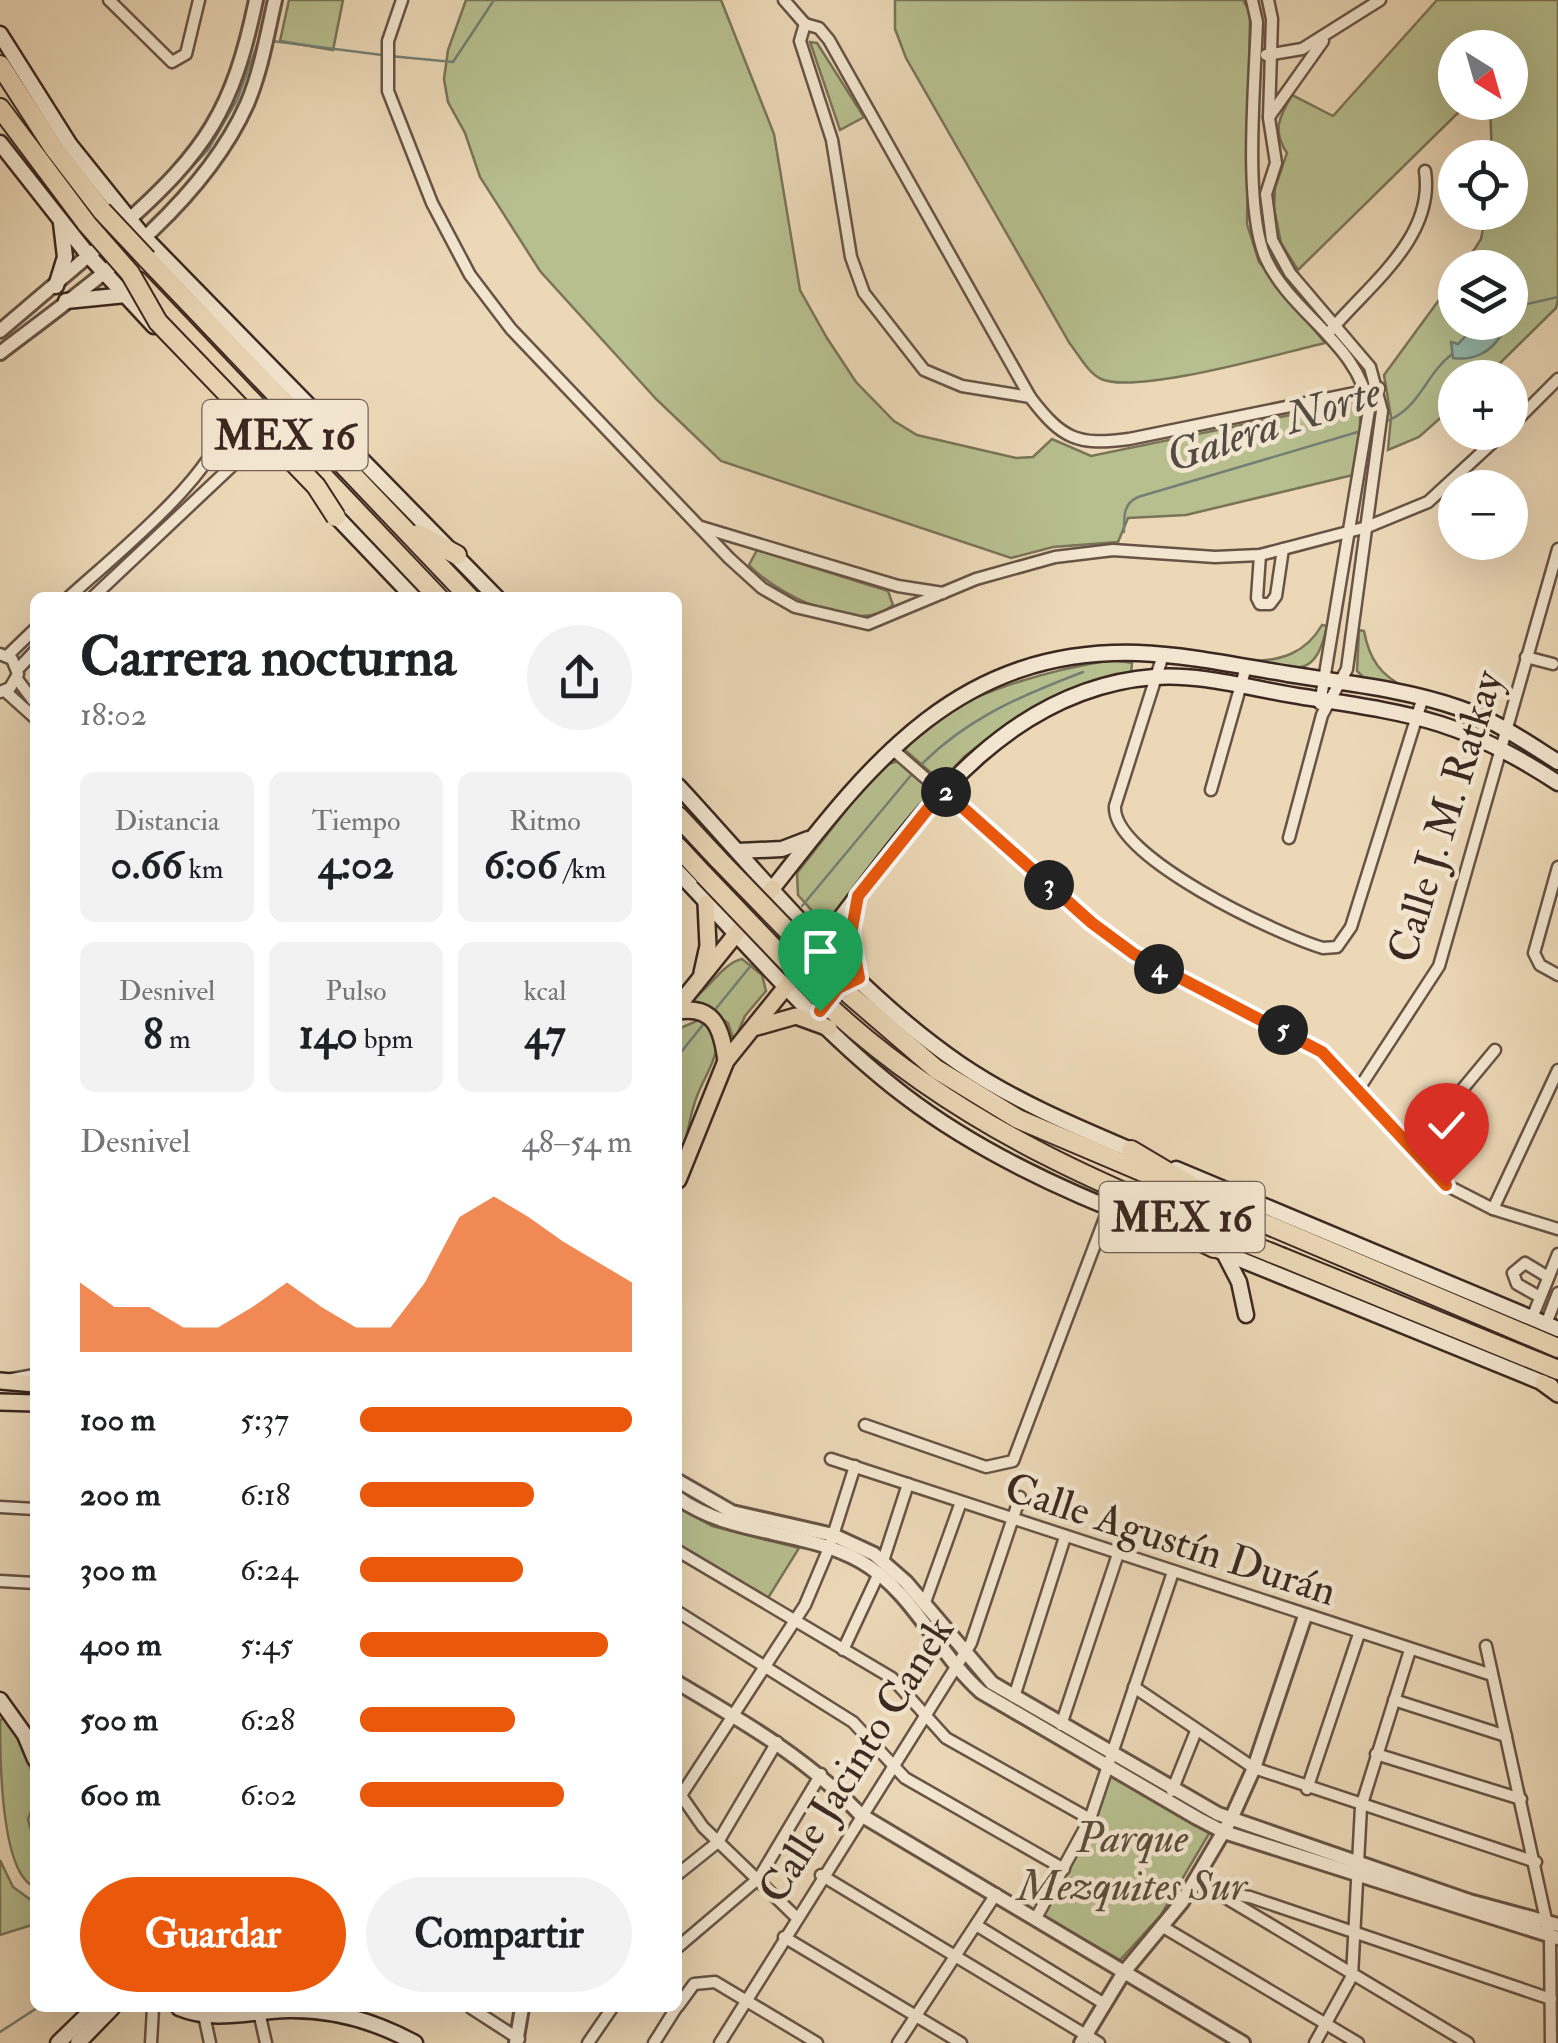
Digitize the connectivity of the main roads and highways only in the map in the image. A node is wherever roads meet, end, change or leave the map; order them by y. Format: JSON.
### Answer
{"nodes":[{"id":1,"x":0,"y":34,"type":"edge"},
{"id":2,"x":0,"y":65,"type":"edge"},
{"id":3,"x":0,"y":108,"type":"edge"},
{"id":4,"x":0,"y":143,"type":"edge"},
{"id":5,"x":60,"y":222,"type":"junction"},
{"id":6,"x":130,"y":273,"type":"junction"},
{"id":7,"x":56,"y":286,"type":"road end"},
{"id":8,"x":126,"y":295,"type":"junction"},
{"id":9,"x":66,"y":300,"type":"road end"},
{"id":10,"x":316,"y":414,"type":"junction"},
{"id":11,"x":364,"y":487,"type":"junction"},
{"id":12,"x":336,"y":516,"type":"junction"},
{"id":13,"x":404,"y":527,"type":"junction"},
{"id":14,"x":457,"y":556,"type":"junction"},
{"id":15,"x":415,"y":572,"type":"junction"},
{"id":16,"x":408,"y":592,"type":"edge"},
{"id":17,"x":434,"y":592,"type":"edge"},
{"id":18,"x":464,"y":592,"type":"edge"},
{"id":19,"x":491,"y":592,"type":"edge"},
{"id":20,"x":1558,"y":762,"type":"edge"},
{"id":21,"x":1558,"y":783,"type":"edge"},
{"id":22,"x":682,"y":790,"type":"edge"},
{"id":23,"x":702,"y":812,"type":"junction"},
{"id":24,"x":682,"y":820,"type":"edge"},
{"id":25,"x":813,"y":836,"type":"junction"},
{"id":26,"x":682,"y":851,"type":"edge"},
{"id":27,"x":738,"y":851,"type":"junction"},
{"id":28,"x":682,"y":865,"type":"edge"},
{"id":29,"x":682,"y":876,"type":"edge"},
{"id":30,"x":773,"y":888,"type":"junction"},
{"id":31,"x":858,"y":896,"type":"junction"},
{"id":32,"x":706,"y":903,"type":"junction"},
{"id":33,"x":736,"y":934,"type":"junction"},
{"id":34,"x":822,"y":942,"type":"junction"},
{"id":35,"x":701,"y":978,"type":"junction"},
{"id":36,"x":859,"y":978,"type":"junction"},
{"id":37,"x":787,"y":986,"type":"junction"},
{"id":38,"x":682,"y":1004,"type":"edge"},
{"id":39,"x":682,"y":1010,"type":"edge"},
{"id":40,"x":828,"y":1019,"type":"junction"},
{"id":41,"x":754,"y":1028,"type":"junction"},
{"id":42,"x":726,"y":1062,"type":"junction"},
{"id":43,"x":1131,"y":1150,"type":"junction"},
{"id":44,"x":682,"y":1170,"type":"edge"},
{"id":45,"x":1088,"y":1178,"type":"junction"},
{"id":46,"x":1246,"y":1219,"type":"junction"},
{"id":47,"x":1218,"y":1250,"type":"junction"},
{"id":48,"x":1246,"y":1315,"type":"dead end"},
{"id":49,"x":1545,"y":1324,"type":"edge"},
{"id":50,"x":1558,"y":1348,"type":"edge"},
{"id":51,"x":2,"y":1382,"type":"edge"},
{"id":52,"x":30,"y":1384,"type":"edge"},
{"id":53,"x":1554,"y":1384,"type":"edge"},
{"id":54,"x":0,"y":1402,"type":"edge"},
{"id":55,"x":30,"y":1404,"type":"edge"},
{"id":56,"x":0,"y":1700,"type":"edge"},
{"id":57,"x":30,"y":1746,"type":"edge"},
{"id":58,"x":90,"y":2012,"type":"edge"},
{"id":59,"x":108,"y":2012,"type":"edge"},
{"id":60,"x":194,"y":2012,"type":"edge"},
{"id":61,"x":259,"y":2012,"type":"edge"},
{"id":62,"x":331,"y":2012,"type":"edge"},
{"id":63,"x":58,"y":2043,"type":"edge"},
{"id":64,"x":79,"y":2043,"type":"edge"},
{"id":65,"x":415,"y":2043,"type":"edge"}],
"edges":[{"from":1,"to":10,"type":"main road"},
{"from":2,"to":11,"type":"highway","number":"MEX 16","bridge":true},
{"from":3,"to":6,"type":"highway","number":"MEX 16","bridge":true},
{"from":4,"to":5,"type":"main road"},
{"from":5,"to":7,"type":"main road"},
{"from":5,"to":8,"type":"main road"},
{"from":6,"to":12,"type":"highway","bridge":true},
{"from":6,"to":15,"type":"highway","number":"MEX 16"},
{"from":8,"to":9,"type":"main road"},
{"from":8,"to":12,"type":"main road"},
{"from":8,"to":15,"type":"highway"},
{"from":10,"to":11,"type":"highway"},
{"from":10,"to":14,"type":"main road"},
{"from":11,"to":13,"type":"highway","number":"MEX 16"},
{"from":12,"to":16,"type":"main road"},
{"from":13,"to":14,"type":"highway"},
{"from":13,"to":18,"type":"highway","number":"MEX 16"},
{"from":14,"to":19,"type":"main road"},
{"from":15,"to":17,"type":"highway","number":"MEX 16"},
{"from":20,"to":25,"type":"main road"},
{"from":21,"to":31,"type":"main road"},
{"from":22,"to":23,"type":"main road"},
{"from":23,"to":27,"type":"main road"},
{"from":23,"to":28,"type":"main road"},
{"from":24,"to":46,"type":"highway","number":"MEX 16","bridge":true},
{"from":25,"to":27,"type":"main road"},
{"from":25,"to":30,"type":"main road"},
{"from":26,"to":40,"type":"highway","number":"MEX 16","bridge":true},
{"from":27,"to":30,"type":"main road"},
{"from":29,"to":32,"type":"main road"},
{"from":30,"to":33,"type":"main road"},
{"from":30,"to":34,"type":"main road"},
{"from":31,"to":34,"type":"main road"},
{"from":31,"to":36,"type":"main road"},
{"from":32,"to":33,"type":"main road"},
{"from":32,"to":35,"type":"main road"},
{"from":33,"to":35,"type":"main road"},
{"from":33,"to":37,"type":"main road"},
{"from":34,"to":36,"type":"main road"},
{"from":34,"to":37,"type":"main road"},
{"from":35,"to":38,"type":"main road"},
{"from":36,"to":40,"type":"main road"},
{"from":36,"to":43,"type":"main road"},
{"from":37,"to":40,"type":"main road"},
{"from":37,"to":41,"type":"main road"},
{"from":39,"to":42,"type":"main road"},
{"from":40,"to":41,"type":"main road"},
{"from":40,"to":45,"type":"highway","number":"MEX 16"},
{"from":40,"to":47,"type":"main road"},
{"from":41,"to":42,"type":"main road"},
{"from":42,"to":44,"type":"main road"},
{"from":43,"to":46,"type":"highway"},
{"from":43,"to":49,"type":"main road"},
{"from":45,"to":47,"type":"highway"},
{"from":45,"to":53,"type":"highway","number":"MEX 16"},
{"from":46,"to":50,"type":"highway","number":"MEX 16"},
{"from":47,"to":48,"type":"main road"},
{"from":47,"to":53,"type":"main road"},
{"from":51,"to":52,"type":"main road"},
{"from":54,"to":55,"type":"main road"},
{"from":56,"to":57,"type":"main road"},
{"from":58,"to":63,"type":"main road"},
{"from":59,"to":64,"type":"main road"},
{"from":60,"to":61,"type":"main road"},
{"from":62,"to":65,"type":"main road"}]}
